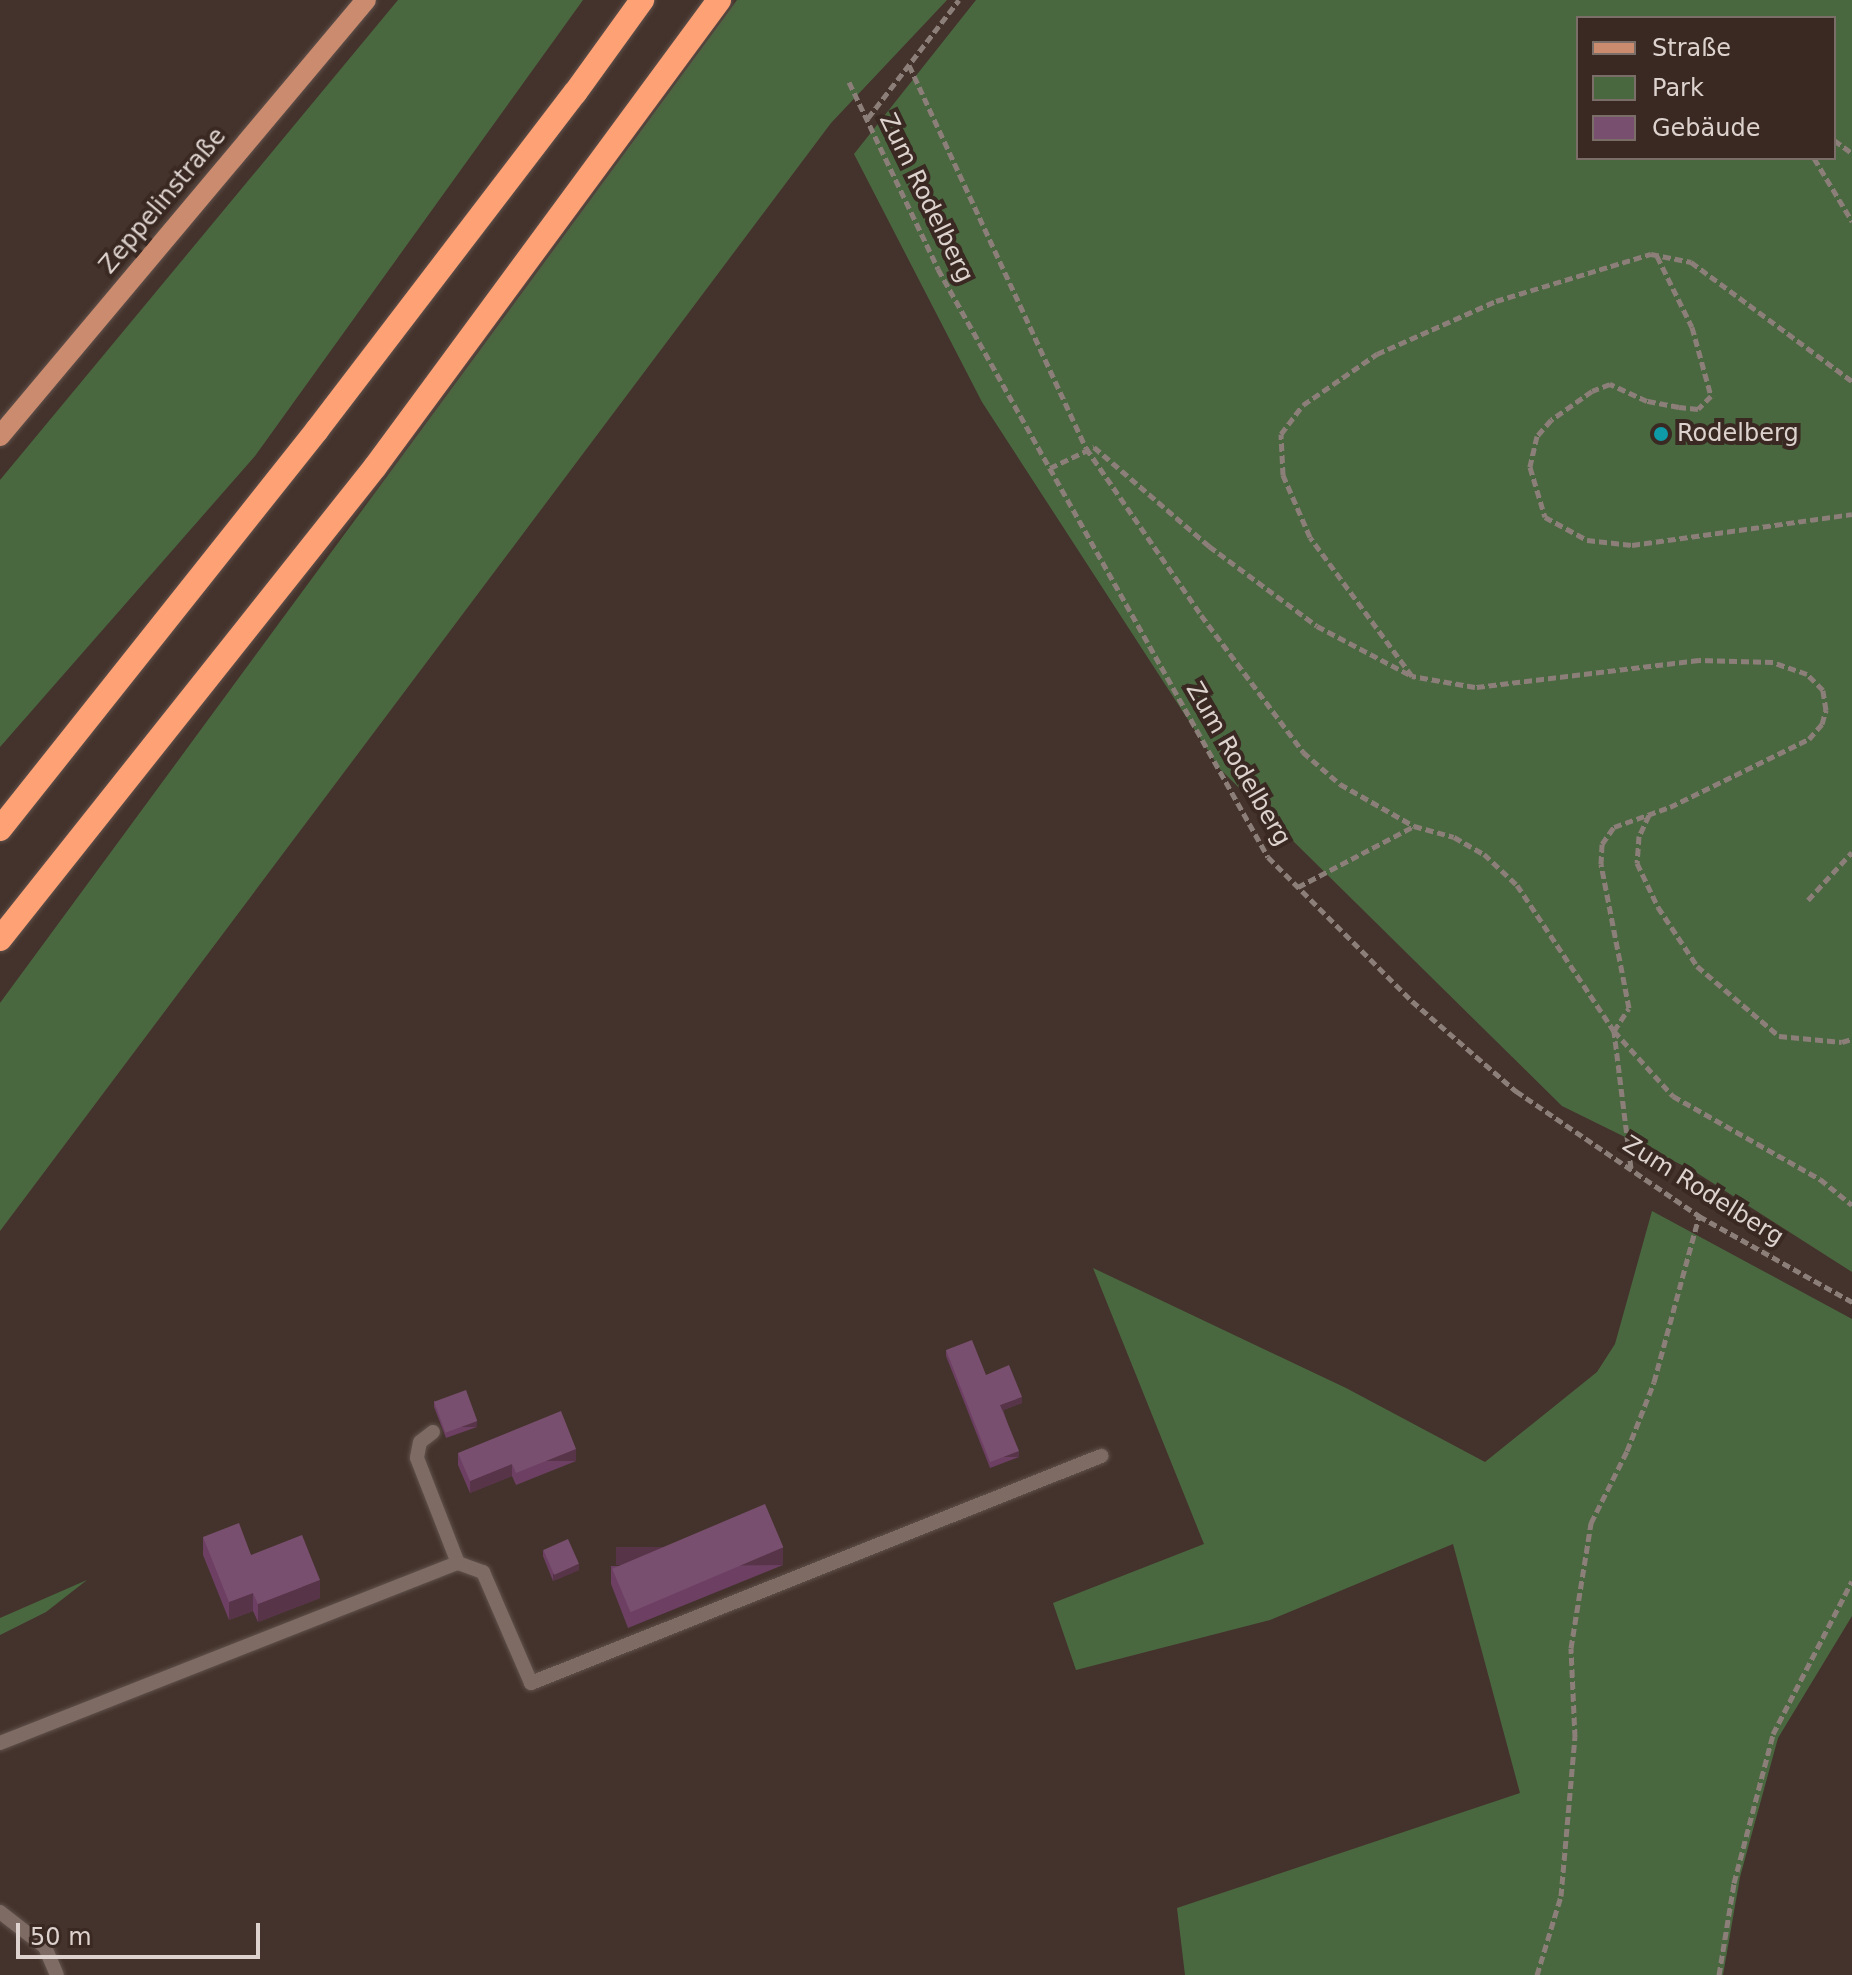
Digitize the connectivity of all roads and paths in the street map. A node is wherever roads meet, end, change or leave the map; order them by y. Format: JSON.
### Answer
{"nodes":[{"id":1,"x":366,"y":0,"type":"edge"},
{"id":2,"x":642,"y":0,"type":"edge"},
{"id":3,"x":719,"y":0,"type":"edge"},
{"id":4,"x":959,"y":0,"type":"edge"},
{"id":5,"x":909,"y":65,"type":"junction"},
{"id":6,"x":849,"y":82,"type":"dead end"},
{"id":7,"x":868,"y":118,"type":"junction"},
{"id":8,"x":1815,"y":160,"type":"edge"},
{"id":9,"x":1852,"y":221,"type":"edge"},
{"id":10,"x":1657,"y":256,"type":"junction"},
{"id":11,"x":1852,"y":381,"type":"edge"},
{"id":12,"x":0,"y":436,"type":"edge"},
{"id":13,"x":1086,"y":448,"type":"junction"},
{"id":14,"x":1050,"y":468,"type":"junction"},
{"id":15,"x":1852,"y":514,"type":"edge"},
{"id":16,"x":1412,"y":676,"type":"junction"},
{"id":17,"x":1650,"y":815,"type":"junction"},
{"id":18,"x":1414,"y":826,"type":"junction"},
{"id":19,"x":0,"y":829,"type":"edge"},
{"id":20,"x":1852,"y":852,"type":"edge"},
{"id":21,"x":1298,"y":887,"type":"junction"},
{"id":22,"x":1808,"y":900,"type":"dead end"},
{"id":23,"x":0,"y":939,"type":"edge"},
{"id":24,"x":1614,"y":1031,"type":"junction"},
{"id":25,"x":1852,"y":1039,"type":"edge"},
{"id":26,"x":1631,"y":1168,"type":"junction"},
{"id":27,"x":1852,"y":1205,"type":"edge"},
{"id":28,"x":1699,"y":1216,"type":"junction"},
{"id":29,"x":1852,"y":1302,"type":"edge"},
{"id":30,"x":433,"y":1432,"type":"dead end"},
{"id":31,"x":1101,"y":1456,"type":"dead end"},
{"id":32,"x":458,"y":1563,"type":"junction"},
{"id":33,"x":1852,"y":1581,"type":"edge"},
{"id":34,"x":0,"y":1743,"type":"edge"},
{"id":35,"x":0,"y":1912,"type":"edge"},
{"id":36,"x":57,"y":1975,"type":"edge"},
{"id":37,"x":1537,"y":1975,"type":"edge"},
{"id":38,"x":1719,"y":1975,"type":"edge"}],
"edges":[{"from":1,"to":12,"type":"main road","name":"Zeppelinstraße"},
{"from":2,"to":19,"type":"highway"},
{"from":3,"to":23,"type":"highway"},
{"from":4,"to":5,"type":"path"},
{"from":5,"to":7,"type":"path"},
{"from":5,"to":13,"type":"path"},
{"from":6,"to":7,"type":"path","name":"Zum Rodelberg"},
{"from":7,"to":14,"type":"path","name":"Zum Rodelberg"},
{"from":8,"to":9,"type":"path"},
{"from":10,"to":11,"type":"path"},
{"from":10,"to":15,"type":"path"},
{"from":10,"to":16,"type":"path"},
{"from":13,"to":14,"type":"path"},
{"from":13,"to":16,"type":"path"},
{"from":13,"to":18,"type":"path"},
{"from":14,"to":21,"type":"path","name":"Zum Rodelberg"},
{"from":16,"to":17,"type":"path"},
{"from":17,"to":24,"type":"path"},
{"from":17,"to":25,"type":"path"},
{"from":18,"to":21,"type":"path"},
{"from":18,"to":24,"type":"path"},
{"from":20,"to":22,"type":"path"},
{"from":21,"to":26,"type":"path","name":"Zum Rodelberg"},
{"from":24,"to":26,"type":"path"},
{"from":24,"to":27,"type":"path"},
{"from":26,"to":28,"type":"path","name":"Zum Rodelberg"},
{"from":28,"to":29,"type":"path","name":"Zum Rodelberg"},
{"from":28,"to":37,"type":"path"},
{"from":30,"to":32,"type":"lane"},
{"from":31,"to":32,"type":"lane"},
{"from":32,"to":34,"type":"lane"},
{"from":33,"to":38,"type":"path"},
{"from":35,"to":36,"type":"lane"}]}
